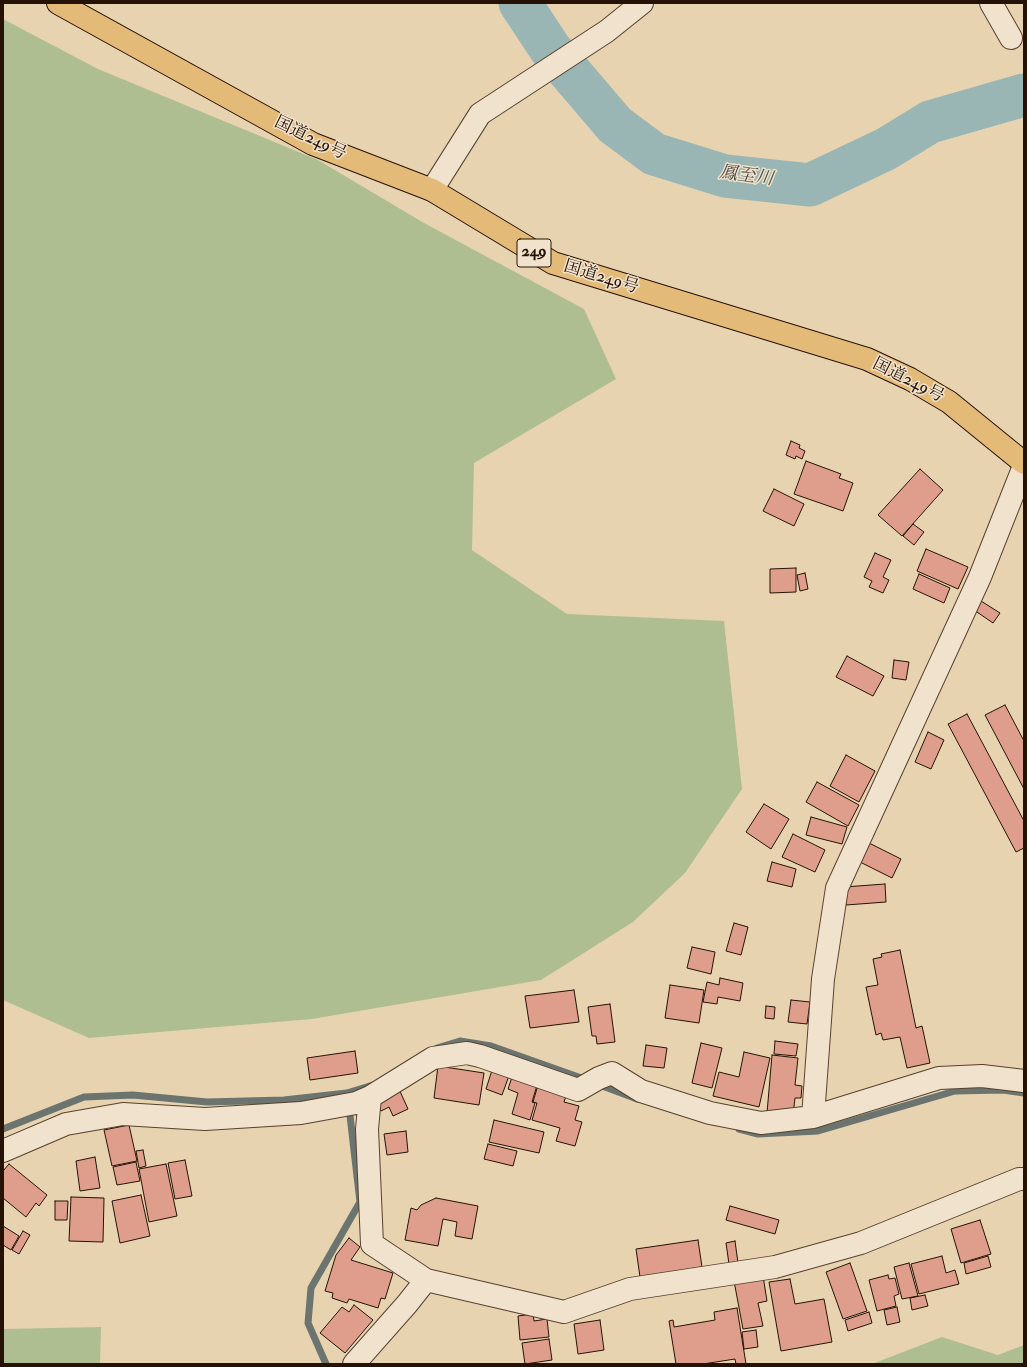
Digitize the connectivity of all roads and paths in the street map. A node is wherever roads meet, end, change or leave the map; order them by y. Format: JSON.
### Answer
{"nodes":[{"id":1,"x":58,"y":3,"type":"edge"},
{"id":2,"x":642,"y":3,"type":"edge"},
{"id":3,"x":991,"y":3,"type":"edge"},
{"id":4,"x":1011,"y":38,"type":"dead end"},
{"id":5,"x":432,"y":190,"type":"junction"},
{"id":6,"x":1024,"y":463,"type":"edge"},
{"id":7,"x":1024,"y":466,"type":"edge"},
{"id":8,"x":1024,"y":1081,"type":"edge"},
{"id":9,"x":356,"y":1101,"type":"junction"},
{"id":10,"x":813,"y":1117,"type":"junction"},
{"id":11,"x":3,"y":1151,"type":"edge"},
{"id":12,"x":1024,"y":1178,"type":"edge"},
{"id":13,"x":426,"y":1280,"type":"junction"},
{"id":14,"x":354,"y":1364,"type":"edge"}],
"edges":[{"from":1,"to":5,"type":"highway","name":"国道249号","number":"249"},
{"from":2,"to":5,"type":"street"},
{"from":3,"to":4,"type":"street"},
{"from":5,"to":6,"type":"highway","name":"国道249号","number":"249"},
{"from":7,"to":10,"type":"street"},
{"from":8,"to":10,"type":"street"},
{"from":9,"to":10,"type":"street"},
{"from":9,"to":11,"type":"street"},
{"from":9,"to":13,"type":"street"},
{"from":12,"to":13,"type":"street"},
{"from":13,"to":14,"type":"street"}]}
